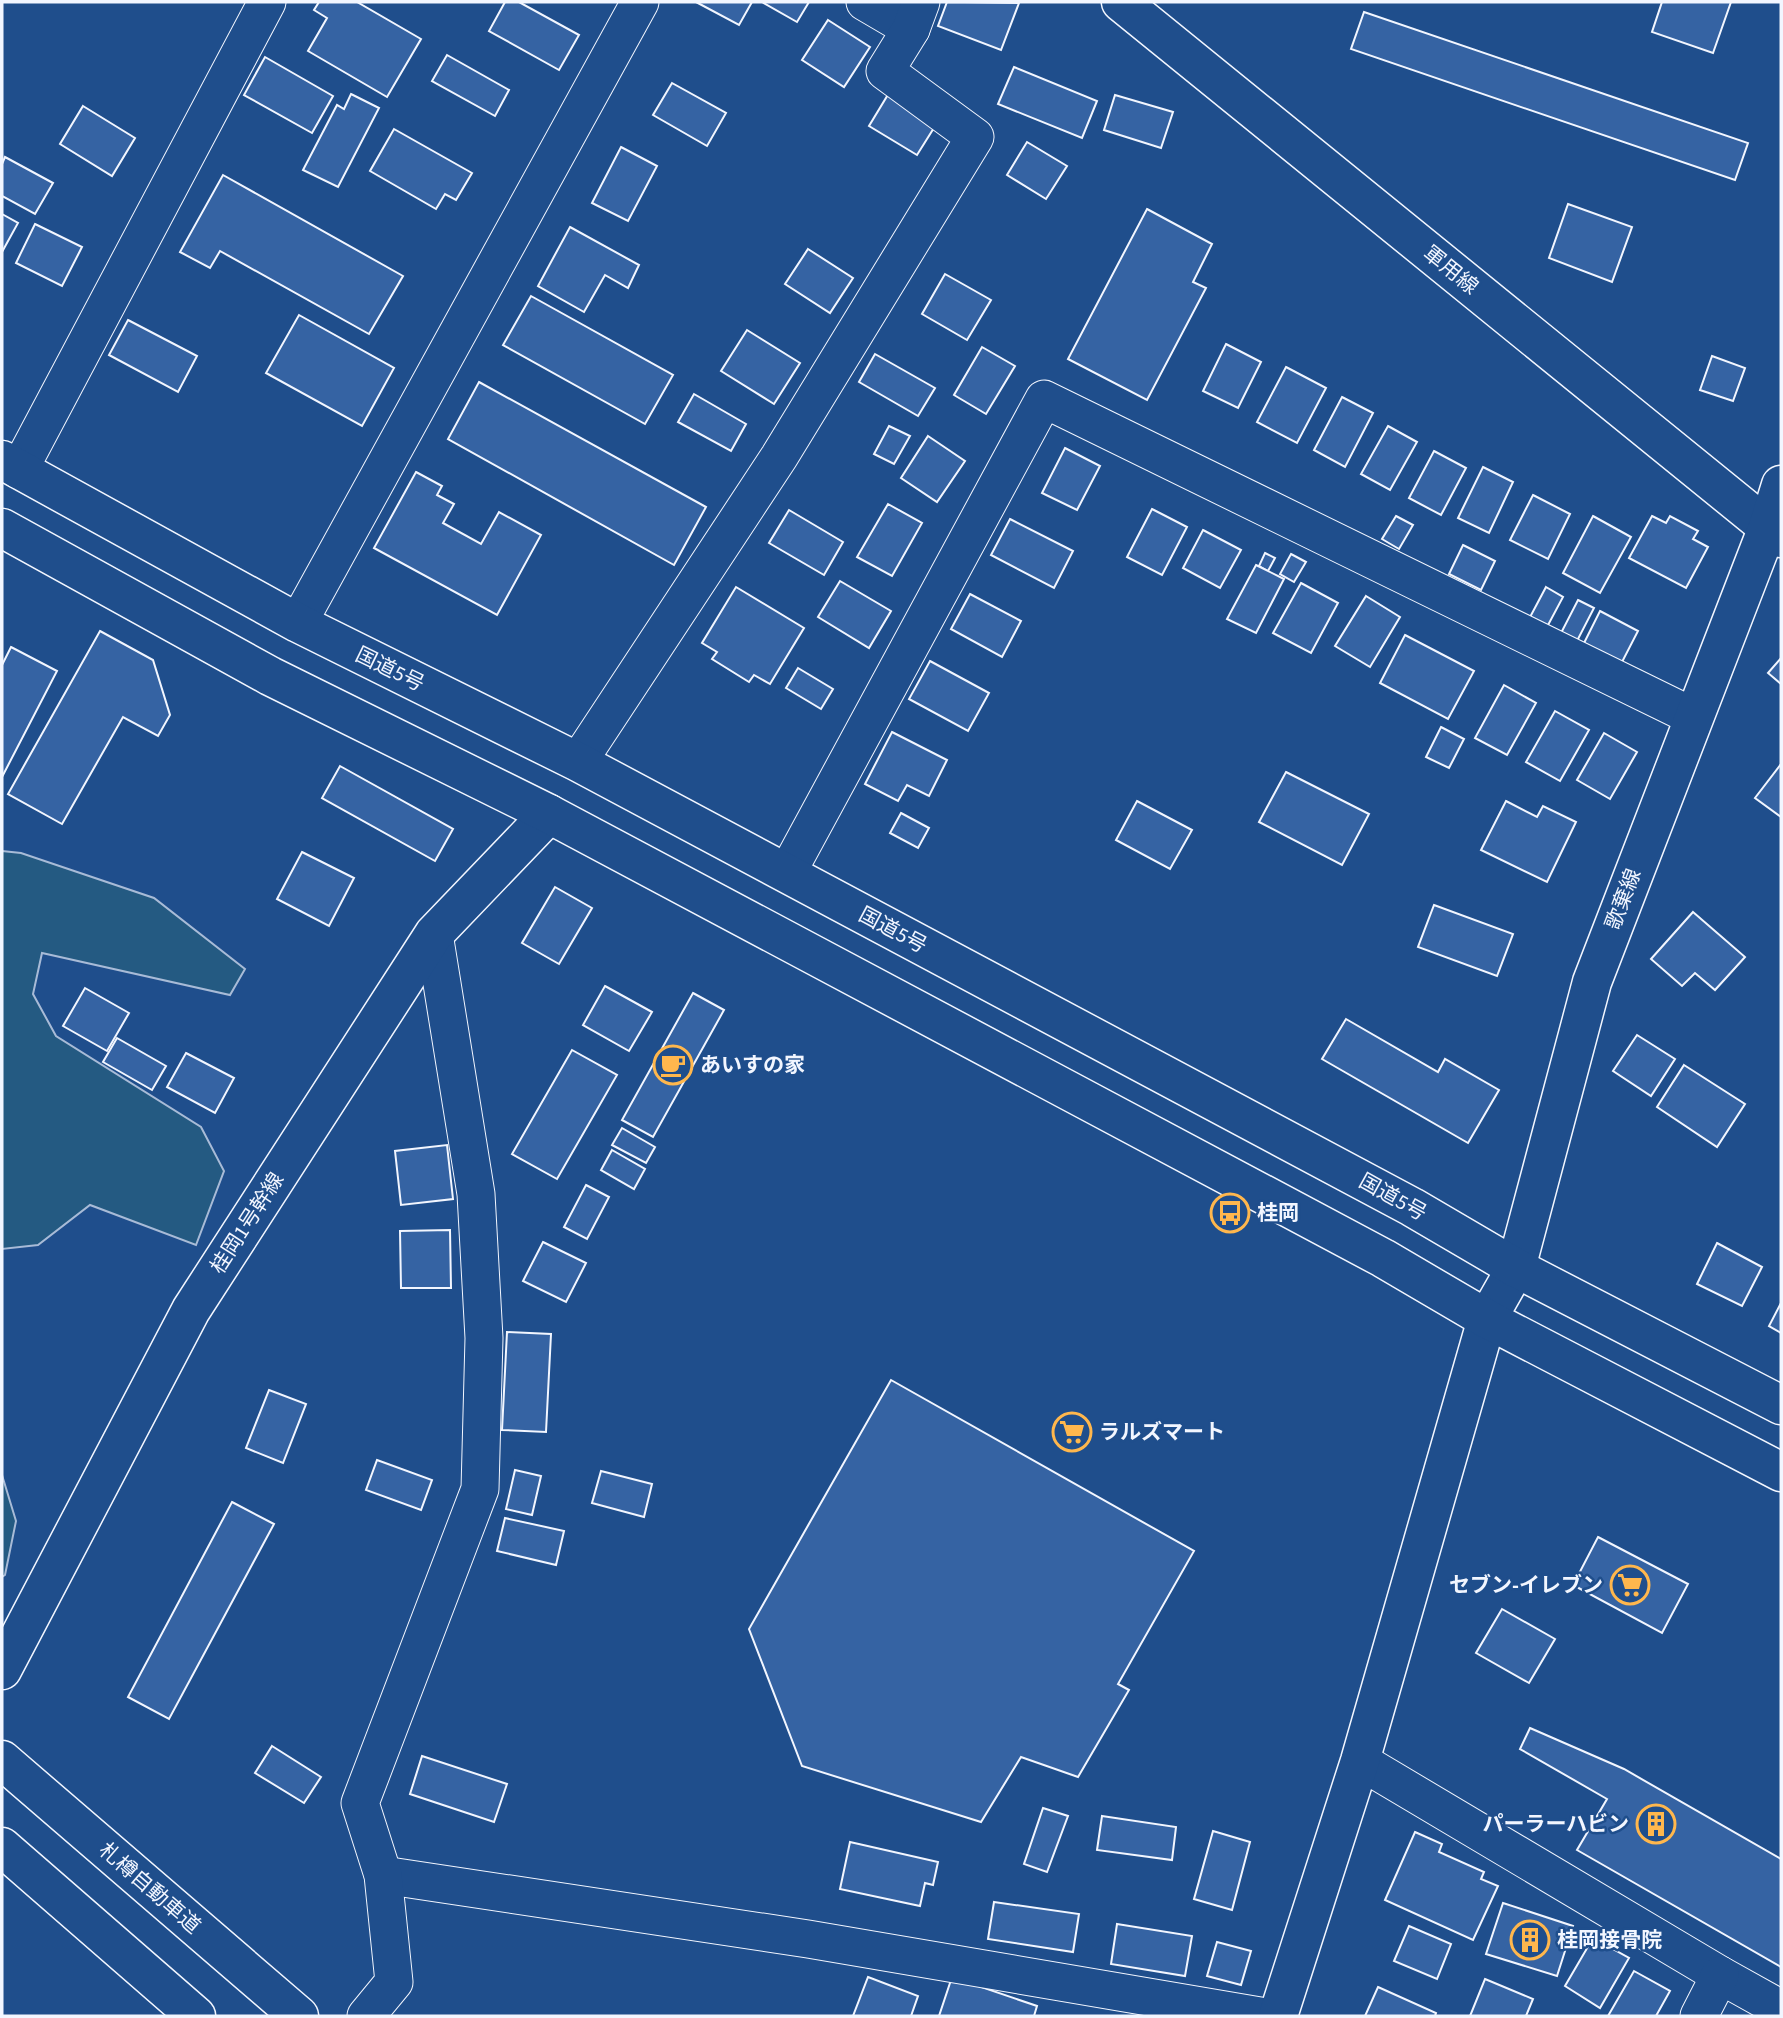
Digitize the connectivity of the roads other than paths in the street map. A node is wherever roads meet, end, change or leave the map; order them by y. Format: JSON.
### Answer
{"nodes":[{"id":1,"x":267,"y":2,"type":"edge"},
{"id":2,"x":640,"y":2,"type":"edge"},
{"id":3,"x":865,"y":2,"type":"edge"},
{"id":4,"x":1121,"y":2,"type":"edge"},
{"id":5,"x":916,"y":15,"type":"edge"},
{"id":6,"x":11,"y":465,"type":"edge"},
{"id":7,"x":1781,"y":485,"type":"edge"},
{"id":8,"x":2,"y":528,"type":"edge"},
{"id":9,"x":1774,"y":532,"type":"edge"},
{"id":10,"x":298,"y":623,"type":"junction"},
{"id":11,"x":1694,"y":718,"type":"junction"},
{"id":12,"x":578,"y":762,"type":"junction"},
{"id":13,"x":549,"y":814,"type":"junction"},
{"id":14,"x":787,"y":873,"type":"junction"},
{"id":15,"x":435,"y":934,"type":"junction"},
{"id":16,"x":1516,"y":1268,"type":"junction"},
{"id":17,"x":1488,"y":1319,"type":"junction"},
{"id":18,"x":1781,"y":1405,"type":"edge"},
{"id":19,"x":1781,"y":1472,"type":"edge"},
{"id":20,"x":2,"y":1670,"type":"edge"},
{"id":21,"x":2,"y":1760,"type":"edge"},
{"id":22,"x":1360,"y":1761,"type":"junction"},
{"id":23,"x":2,"y":1847,"type":"edge"},
{"id":24,"x":383,"y":1875,"type":"junction"},
{"id":25,"x":1720,"y":1975,"type":"junction"},
{"id":26,"x":287,"y":2006,"type":"edge"},
{"id":27,"x":1781,"y":2008,"type":"edge"},
{"id":28,"x":196,"y":2016,"type":"edge"},
{"id":29,"x":366,"y":2016,"type":"edge"},
{"id":30,"x":1260,"y":2016,"type":"edge"},
{"id":31,"x":1278,"y":2016,"type":"edge"},
{"id":32,"x":1699,"y":2016,"type":"edge"}],
"edges":[{"from":1,"to":6,"type":"street"},
{"from":2,"to":10,"type":"street"},
{"from":3,"to":5,"type":"street"},
{"from":4,"to":9,"type":"main road","name":"軍用線"},
{"from":5,"to":12,"type":"street"},
{"from":6,"to":10,"type":"main road","name":"国道5号"},
{"from":7,"to":9,"type":"main road","name":"歌棄線"},
{"from":8,"to":13,"type":"main road"},
{"from":9,"to":11,"type":"main road","name":"歌棄線"},
{"from":10,"to":12,"type":"main road","name":"国道5号"},
{"from":11,"to":14,"type":"street"},
{"from":11,"to":16,"type":"main road","name":"歌棄線"},
{"from":12,"to":14,"type":"main road","name":"国道5号"},
{"from":13,"to":15,"type":"main road","name":"桂岡1号幹線"},
{"from":13,"to":17,"type":"main road"},
{"from":14,"to":16,"type":"main road","name":"国道5号"},
{"from":15,"to":20,"type":"main road","name":"桂岡1号幹線"},
{"from":15,"to":24,"type":"street"},
{"from":16,"to":17,"type":"main road","name":"歌棄線"},
{"from":16,"to":18,"type":"main road","name":"国道5号"},
{"from":17,"to":19,"type":"main road"},
{"from":17,"to":22,"type":"main road","name":"歌棄線"},
{"from":21,"to":26,"type":"main road","name":"札樽自動車道"},
{"from":22,"to":25,"type":"street"},
{"from":22,"to":31,"type":"main road","name":"歌棄線"},
{"from":23,"to":28,"type":"main road"},
{"from":24,"to":29,"type":"street"},
{"from":24,"to":30,"type":"street"},
{"from":25,"to":27,"type":"street"},
{"from":25,"to":32,"type":"street"}]}
